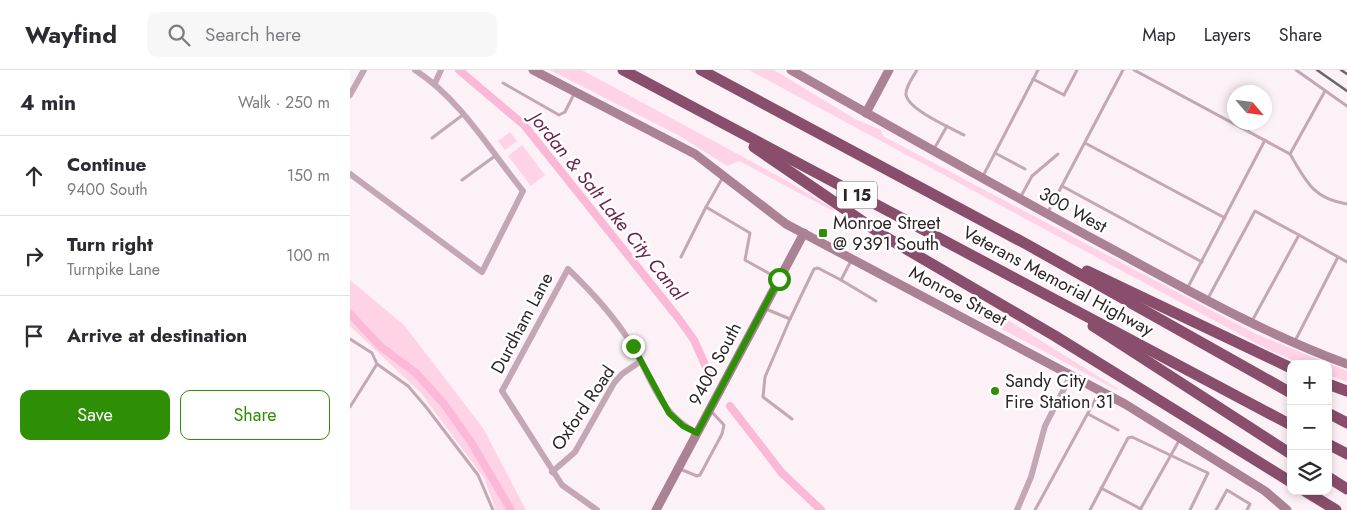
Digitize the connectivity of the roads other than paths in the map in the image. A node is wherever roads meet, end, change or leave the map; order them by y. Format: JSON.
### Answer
{"nodes":[{"id":1,"x":364,"y":70,"type":"edge"},
{"id":2,"x":415,"y":70,"type":"edge"},
{"id":3,"x":441,"y":70,"type":"edge"},
{"id":4,"x":534,"y":70,"type":"edge"},
{"id":5,"x":623,"y":70,"type":"edge"},
{"id":6,"x":701,"y":70,"type":"edge"},
{"id":7,"x":791,"y":70,"type":"edge"},
{"id":8,"x":889,"y":70,"type":"edge"},
{"id":9,"x":917,"y":70,"type":"edge"},
{"id":10,"x":1038,"y":70,"type":"edge"},
{"id":11,"x":1078,"y":70,"type":"edge"},
{"id":12,"x":1123,"y":70,"type":"edge"},
{"id":13,"x":1134,"y":70,"type":"edge"},
{"id":14,"x":1296,"y":70,"type":"edge"},
{"id":15,"x":1033,"y":80,"type":"junction"},
{"id":16,"x":435,"y":83,"type":"junction"},
{"id":17,"x":503,"y":83,"type":"dead end"},
{"id":18,"x":576,"y":91,"type":"junction"},
{"id":19,"x":1325,"y":91,"type":"junction"},
{"id":20,"x":350,"y":95,"type":"edge"},
{"id":21,"x":676,"y":99,"type":"junction"},
{"id":22,"x":1347,"y":106,"type":"edge"},
{"id":23,"x":866,"y":113,"type":"junction"},
{"id":24,"x":465,"y":114,"type":"junction"},
{"id":25,"x":947,"y":126,"type":"junction"},
{"id":26,"x":964,"y":135,"type":"dead end"},
{"id":27,"x":432,"y":138,"type":"dead end"},
{"id":28,"x":1265,"y":140,"type":"junction"},
{"id":29,"x":1085,"y":143,"type":"junction"},
{"id":30,"x":933,"y":152,"type":"junction"},
{"id":31,"x":995,"y":153,"type":"junction"},
{"id":32,"x":1058,"y":154,"type":"dead end"},
{"id":33,"x":1290,"y":154,"type":"junction"},
{"id":34,"x":495,"y":156,"type":"junction"},
{"id":35,"x":1025,"y":169,"type":"dead end"},
{"id":36,"x":350,"y":174,"type":"edge"},
{"id":37,"x":725,"y":175,"type":"junction"},
{"id":38,"x":981,"y":178,"type":"junction"},
{"id":39,"x":462,"y":180,"type":"dead end"},
{"id":40,"x":1062,"y":186,"type":"junction"},
{"id":41,"x":1019,"y":199,"type":"junction"},
{"id":42,"x":1347,"y":204,"type":"edge"},
{"id":43,"x":706,"y":207,"type":"junction"},
{"id":44,"x":1047,"y":214,"type":"junction"},
{"id":45,"x":1224,"y":218,"type":"junction"},
{"id":46,"x":804,"y":233,"type":"junction"},
{"id":47,"x":1298,"y":235,"type":"junction"},
{"id":48,"x":1028,"y":245,"type":"junction"},
{"id":49,"x":680,"y":257,"type":"dead end"},
{"id":50,"x":1338,"y":257,"type":"junction"},
{"id":51,"x":852,"y":259,"type":"junction"},
{"id":52,"x":1202,"y":262,"type":"junction"},
{"id":53,"x":1347,"y":262,"type":"edge"},
{"id":54,"x":779,"y":279,"type":"junction"},
{"id":55,"x":841,"y":280,"type":"junction"},
{"id":56,"x":1040,"y":290,"type":"junction"},
{"id":57,"x":1187,"y":290,"type":"junction"},
{"id":58,"x":1206,"y":300,"type":"junction"},
{"id":59,"x":876,"y":301,"type":"dead end"},
{"id":60,"x":763,"y":308,"type":"junction"},
{"id":61,"x":790,"y":319,"type":"junction"},
{"id":62,"x":1250,"y":323,"type":"junction"},
{"id":63,"x":350,"y":339,"type":"edge"},
{"id":64,"x":1294,"y":343,"type":"junction"},
{"id":65,"x":1346,"y":360,"type":"edge"},
{"id":66,"x":641,"y":361,"type":"junction"},
{"id":67,"x":376,"y":364,"type":"junction"},
{"id":68,"x":1287,"y":366,"type":"edge"},
{"id":69,"x":1071,"y":375,"type":"junction"},
{"id":70,"x":1332,"y":386,"type":"edge"},
{"id":71,"x":1100,"y":391,"type":"junction"},
{"id":72,"x":1287,"y":391,"type":"edge"},
{"id":73,"x":1347,"y":392,"type":"edge"},
{"id":74,"x":350,"y":406,"type":"edge"},
{"id":75,"x":710,"y":409,"type":"junction"},
{"id":76,"x":1088,"y":414,"type":"junction"},
{"id":77,"x":1332,"y":415,"type":"edge"},
{"id":78,"x":792,"y":419,"type":"dead end"},
{"id":79,"x":1287,"y":423,"type":"edge"},
{"id":80,"x":1347,"y":423,"type":"edge"},
{"id":81,"x":1118,"y":430,"type":"dead end"},
{"id":82,"x":697,"y":433,"type":"junction"},
{"id":83,"x":1181,"y":438,"type":"junction"},
{"id":84,"x":1332,"y":446,"type":"edge"},
{"id":85,"x":1287,"y":451,"type":"edge"},
{"id":86,"x":1347,"y":454,"type":"edge"},
{"id":87,"x":1171,"y":455,"type":"junction"},
{"id":88,"x":678,"y":468,"type":"junction"},
{"id":89,"x":552,"y":472,"type":"junction"},
{"id":90,"x":1287,"y":480,"type":"edge"},
{"id":91,"x":1332,"y":480,"type":"edge"},
{"id":92,"x":1101,"y":488,"type":"junction"},
{"id":93,"x":1347,"y":489,"type":"edge"},
{"id":94,"x":1312,"y":495,"type":"edge"},
{"id":95,"x":1141,"y":509,"type":"edge"},
{"id":96,"x":493,"y":510,"type":"edge"},
{"id":97,"x":597,"y":510,"type":"edge"},
{"id":98,"x":656,"y":510,"type":"edge"},
{"id":99,"x":1017,"y":510,"type":"edge"},
{"id":100,"x":1035,"y":510,"type":"edge"},
{"id":101,"x":1090,"y":510,"type":"edge"},
{"id":102,"x":1190,"y":510,"type":"edge"},
{"id":103,"x":1216,"y":510,"type":"edge"},
{"id":104,"x":1247,"y":510,"type":"edge"},
{"id":105,"x":1287,"y":510,"type":"edge"},
{"id":106,"x":1336,"y":510,"type":"edge"}],
"edges":[{"from":1,"to":20,"type":"street"},
{"from":2,"to":16,"type":"street"},
{"from":3,"to":16,"type":"street"},
{"from":4,"to":18,"type":"street","name":"Monroe Street"},
{"from":5,"to":21,"type":"highway","name":"Veterans Memorial Highway","number":"I 15"},
{"from":6,"to":48,"type":"highway","name":"Veterans Memorial Highway","number":"I 15"},
{"from":7,"to":23,"type":"street","name":"300 West"},
{"from":8,"to":23,"type":"street"},
{"from":9,"to":25,"type":"lane"},
{"from":10,"to":15,"type":"lane"},
{"from":11,"to":15,"type":"lane"},
{"from":12,"to":29,"type":"lane"},
{"from":13,"to":28,"type":"lane"},
{"from":14,"to":19,"type":"lane"},
{"from":15,"to":31,"type":"lane"},
{"from":16,"to":24,"type":"street"},
{"from":17,"to":18,"type":"lane"},
{"from":18,"to":37,"type":"street","name":"Monroe Street"},
{"from":19,"to":22,"type":"lane"},
{"from":19,"to":33,"type":"lane"},
{"from":21,"to":56,"type":"highway","name":"Veterans Memorial Highway","number":"I 15"},
{"from":21,"to":90,"type":"highway"},
{"from":23,"to":30,"type":"street","name":"300 West"},
{"from":24,"to":27,"type":"lane"},
{"from":24,"to":34,"type":"street"},
{"from":25,"to":26,"type":"lane"},
{"from":25,"to":30,"type":"lane"},
{"from":28,"to":33,"type":"lane"},
{"from":28,"to":45,"type":"lane"},
{"from":29,"to":40,"type":"lane"},
{"from":29,"to":45,"type":"lane"},
{"from":30,"to":38,"type":"street","name":"300 West"},
{"from":31,"to":35,"type":"lane"},
{"from":31,"to":38,"type":"lane"},
{"from":32,"to":41,"type":"lane"},
{"from":33,"to":42,"type":"lane"},
{"from":34,"to":36,"type":"street"},
{"from":34,"to":39,"type":"lane"},
{"from":37,"to":43,"type":"lane"},
{"from":37,"to":46,"type":"street","name":"Monroe Street"},
{"from":38,"to":41,"type":"street","name":"300 West"},
{"from":40,"to":44,"type":"lane"},
{"from":40,"to":52,"type":"lane"},
{"from":41,"to":44,"type":"street","name":"300 West"},
{"from":43,"to":49,"type":"lane"},
{"from":43,"to":54,"type":"lane"},
{"from":44,"to":57,"type":"street","name":"300 West"},
{"from":45,"to":52,"type":"lane"},
{"from":46,"to":51,"type":"street","name":"Monroe Street"},
{"from":46,"to":54,"type":"street","name":"9400 South"},
{"from":47,"to":50,"type":"lane"},
{"from":47,"to":58,"type":"lane"},
{"from":47,"to":62,"type":"lane"},
{"from":48,"to":68,"type":"highway"},
{"from":48,"to":72,"type":"highway","name":"Veterans Memorial Highway","number":"I 15"},
{"from":50,"to":53,"type":"lane"},
{"from":50,"to":64,"type":"lane"},
{"from":51,"to":55,"type":"lane"},
{"from":51,"to":69,"type":"street","name":"Monroe Street"},
{"from":52,"to":57,"type":"lane"},
{"from":54,"to":60,"type":"street","name":"9400 South"},
{"from":55,"to":59,"type":"lane"},
{"from":55,"to":61,"type":"lane"},
{"from":56,"to":79,"type":"highway","name":"Veterans Memorial Highway","number":"I 15"},
{"from":56,"to":85,"type":"highway"},
{"from":57,"to":58,"type":"street","name":"300 West"},
{"from":58,"to":62,"type":"street","name":"300 West"},
{"from":60,"to":61,"type":"lane"},
{"from":60,"to":75,"type":"street","name":"9400 South"},
{"from":61,"to":78,"type":"lane"},
{"from":62,"to":64,"type":"street","name":"300 West"},
{"from":63,"to":67,"type":"lane"},
{"from":64,"to":65,"type":"street","name":"300 West"},
{"from":66,"to":82,"type":"street"},
{"from":66,"to":89,"type":"street","name":"Oxford Road"},
{"from":66,"to":89,"type":"street","name":"Durdham Lane"},
{"from":67,"to":74,"type":"lane"},
{"from":67,"to":96,"type":"lane"},
{"from":69,"to":71,"type":"street","name":"Monroe Street"},
{"from":69,"to":99,"type":"street"},
{"from":70,"to":73,"type":"highway"},
{"from":71,"to":76,"type":"lane"},
{"from":71,"to":83,"type":"street","name":"Monroe Street"},
{"from":75,"to":82,"type":"street","name":"9400 South"},
{"from":75,"to":88,"type":"lane"},
{"from":76,"to":81,"type":"lane"},
{"from":76,"to":100,"type":"lane"},
{"from":77,"to":80,"type":"highway"},
{"from":82,"to":88,"type":"street","name":"9400 South"},
{"from":83,"to":87,"type":"lane"},
{"from":83,"to":105,"type":"street","name":"Monroe Street"},
{"from":84,"to":86,"type":"highway"},
{"from":87,"to":92,"type":"lane"},
{"from":87,"to":95,"type":"lane"},
{"from":87,"to":102,"type":"lane"},
{"from":88,"to":98,"type":"street","name":"9400 South"},
{"from":89,"to":97,"type":"street"},
{"from":91,"to":93,"type":"highway"},
{"from":92,"to":95,"type":"lane"},
{"from":92,"to":101,"type":"lane"},
{"from":94,"to":106,"type":"highway"},
{"from":103,"to":104,"type":"lane"}]}
